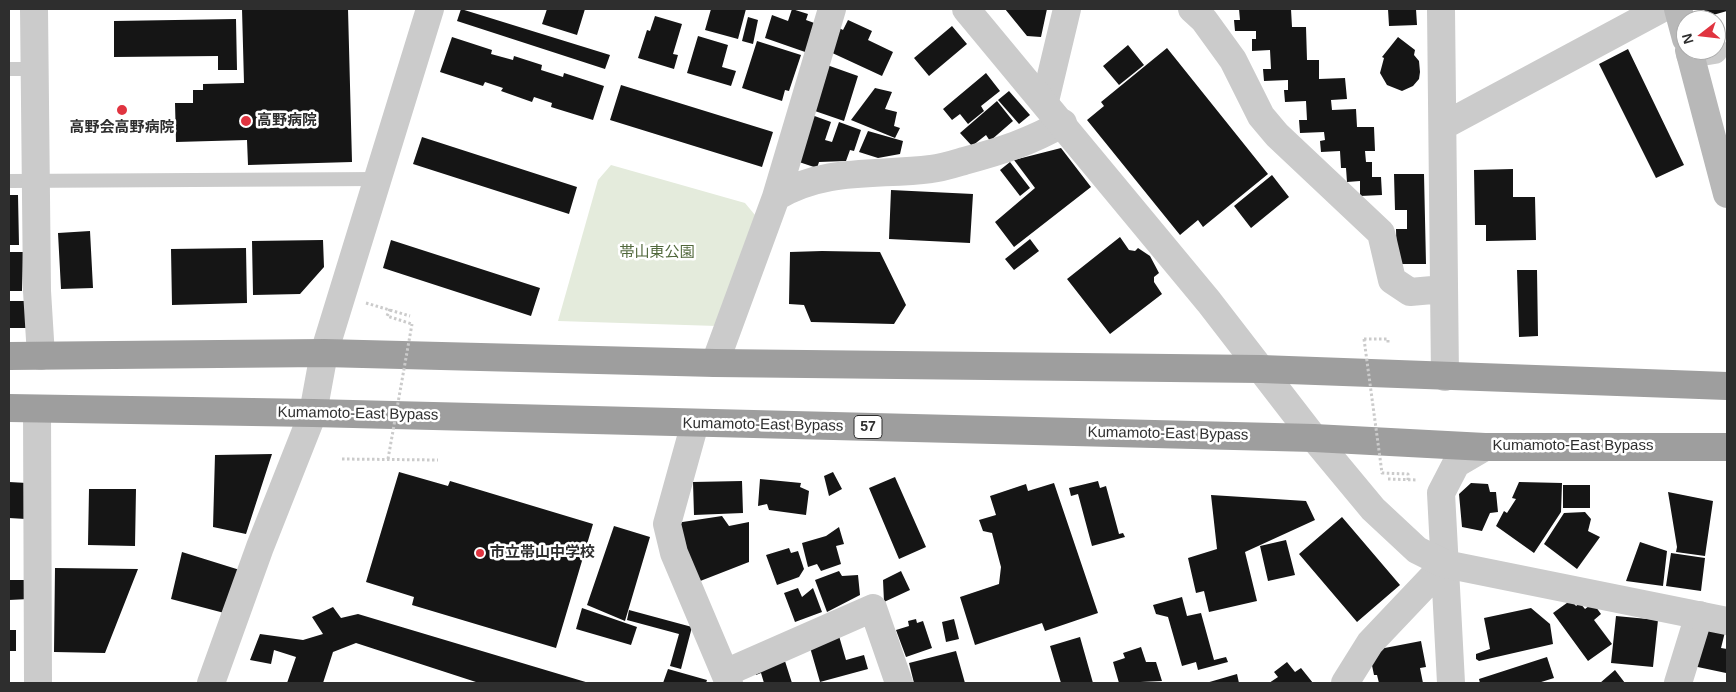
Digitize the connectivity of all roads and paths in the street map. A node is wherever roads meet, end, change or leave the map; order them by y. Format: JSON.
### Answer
{"nodes":[{"id":1,"x":34,"y":9,"type":"edge"},
{"id":2,"x":430,"y":9,"type":"edge"},
{"id":3,"x":829,"y":9,"type":"edge"},
{"id":4,"x":966,"y":9,"type":"edge"},
{"id":5,"x":1067,"y":9,"type":"edge"},
{"id":6,"x":1192,"y":9,"type":"edge"},
{"id":7,"x":1441,"y":9,"type":"edge"},
{"id":8,"x":1661,"y":9,"type":"edge"},
{"id":9,"x":1701,"y":60,"type":"edge"},
{"id":10,"x":22,"y":69,"type":"edge"},
{"id":11,"x":1045,"y":101,"type":"junction"},
{"id":12,"x":1063,"y":123,"type":"junction"},
{"id":13,"x":1443,"y":126,"type":"junction"},
{"id":14,"x":378,"y":179,"type":"junction"},
{"id":15,"x":9,"y":181,"type":"edge"},
{"id":16,"x":36,"y":181,"type":"junction"},
{"id":17,"x":1727,"y":194,"type":"edge"},
{"id":18,"x":776,"y":197,"type":"junction"},
{"id":19,"x":1444,"y":289,"type":"junction"},
{"id":20,"x":366,"y":303,"type":"dead end"},
{"id":21,"x":390,"y":309,"type":"junction"},
{"id":22,"x":410,"y":316,"type":"dead end"},
{"id":23,"x":1388,"y":345,"type":"dead end"},
{"id":24,"x":324,"y":353,"type":"junction"},
{"id":25,"x":9,"y":356,"type":"edge"},
{"id":26,"x":40,"y":356,"type":"junction"},
{"id":27,"x":715,"y":363,"type":"junction"},
{"id":28,"x":1261,"y":369,"type":"junction"},
{"id":29,"x":1445,"y":377,"type":"junction"},
{"id":30,"x":1727,"y":386,"type":"edge"},
{"id":31,"x":9,"y":408,"type":"edge"},
{"id":32,"x":37,"y":409,"type":"junction"},
{"id":33,"x":313,"y":413,"type":"junction"},
{"id":34,"x":695,"y":423,"type":"junction"},
{"id":35,"x":1314,"y":438,"type":"junction"},
{"id":36,"x":1486,"y":447,"type":"junction"},
{"id":37,"x":1727,"y":447,"type":"edge"},
{"id":38,"x":342,"y":459,"type":"dead end"},
{"id":39,"x":388,"y":459,"type":"junction"},
{"id":40,"x":438,"y":460,"type":"dead end"},
{"id":41,"x":1388,"y":479,"type":"dead end"},
{"id":42,"x":1408,"y":480,"type":"junction"},
{"id":43,"x":1418,"y":480,"type":"dead end"},
{"id":44,"x":1445,"y":564,"type":"junction"},
{"id":45,"x":1699,"y":616,"type":"junction"},
{"id":46,"x":1727,"y":621,"type":"edge"},
{"id":47,"x":727,"y":678,"type":"edge"},
{"id":48,"x":38,"y":683,"type":"edge"},
{"id":49,"x":211,"y":683,"type":"edge"},
{"id":50,"x":899,"y":683,"type":"edge"},
{"id":51,"x":1345,"y":683,"type":"edge"},
{"id":52,"x":1451,"y":683,"type":"edge"},
{"id":53,"x":1678,"y":683,"type":"edge"}],
"edges":[{"from":1,"to":10,"type":"street"},
{"from":2,"to":14,"type":"street"},
{"from":3,"to":18,"type":"street"},
{"from":4,"to":11,"type":"street"},
{"from":5,"to":11,"type":"street"},
{"from":6,"to":19,"type":"street"},
{"from":7,"to":13,"type":"street"},
{"from":8,"to":13,"type":"street"},
{"from":9,"to":17,"type":"main road"},
{"from":10,"to":16,"type":"street"},
{"from":11,"to":12,"type":"street"},
{"from":12,"to":18,"type":"street"},
{"from":12,"to":28,"type":"street"},
{"from":13,"to":19,"type":"street"},
{"from":14,"to":16,"type":"lane"},
{"from":14,"to":24,"type":"street"},
{"from":15,"to":16,"type":"lane"},
{"from":16,"to":26,"type":"street"},
{"from":18,"to":27,"type":"street"},
{"from":19,"to":29,"type":"street"},
{"from":20,"to":21,"type":"path"},
{"from":21,"to":22,"type":"path"},
{"from":21,"to":39,"type":"path","bridge":true},
{"from":23,"to":42,"type":"path","bridge":true},
{"from":24,"to":26,"type":"highway"},
{"from":24,"to":27,"type":"highway"},
{"from":24,"to":33,"type":"street"},
{"from":25,"to":26,"type":"highway"},
{"from":27,"to":28,"type":"highway"},
{"from":28,"to":29,"type":"highway"},
{"from":28,"to":35,"type":"street"},
{"from":29,"to":30,"type":"highway"},
{"from":31,"to":32,"type":"highway","name":"Kumamoto-East Bypass","number":"57"},
{"from":32,"to":33,"type":"highway","name":"Kumamoto-East Bypass","number":"57"},
{"from":32,"to":48,"type":"street"},
{"from":33,"to":34,"type":"highway","name":"Kumamoto-East Bypass","number":"57"},
{"from":33,"to":49,"type":"street"},
{"from":34,"to":35,"type":"highway","name":"Kumamoto-East Bypass","number":"57"},
{"from":34,"to":47,"type":"street"},
{"from":35,"to":36,"type":"highway","name":"Kumamoto-East Bypass","number":"57"},
{"from":35,"to":44,"type":"street"},
{"from":36,"to":37,"type":"highway","name":"Kumamoto-East Bypass","number":"57"},
{"from":36,"to":44,"type":"street"},
{"from":38,"to":39,"type":"path"},
{"from":39,"to":40,"type":"path"},
{"from":41,"to":42,"type":"path"},
{"from":42,"to":43,"type":"path"},
{"from":44,"to":45,"type":"street"},
{"from":44,"to":51,"type":"street"},
{"from":44,"to":52,"type":"street"},
{"from":45,"to":46,"type":"street"},
{"from":45,"to":53,"type":"street"},
{"from":47,"to":50,"type":"street"}]}
